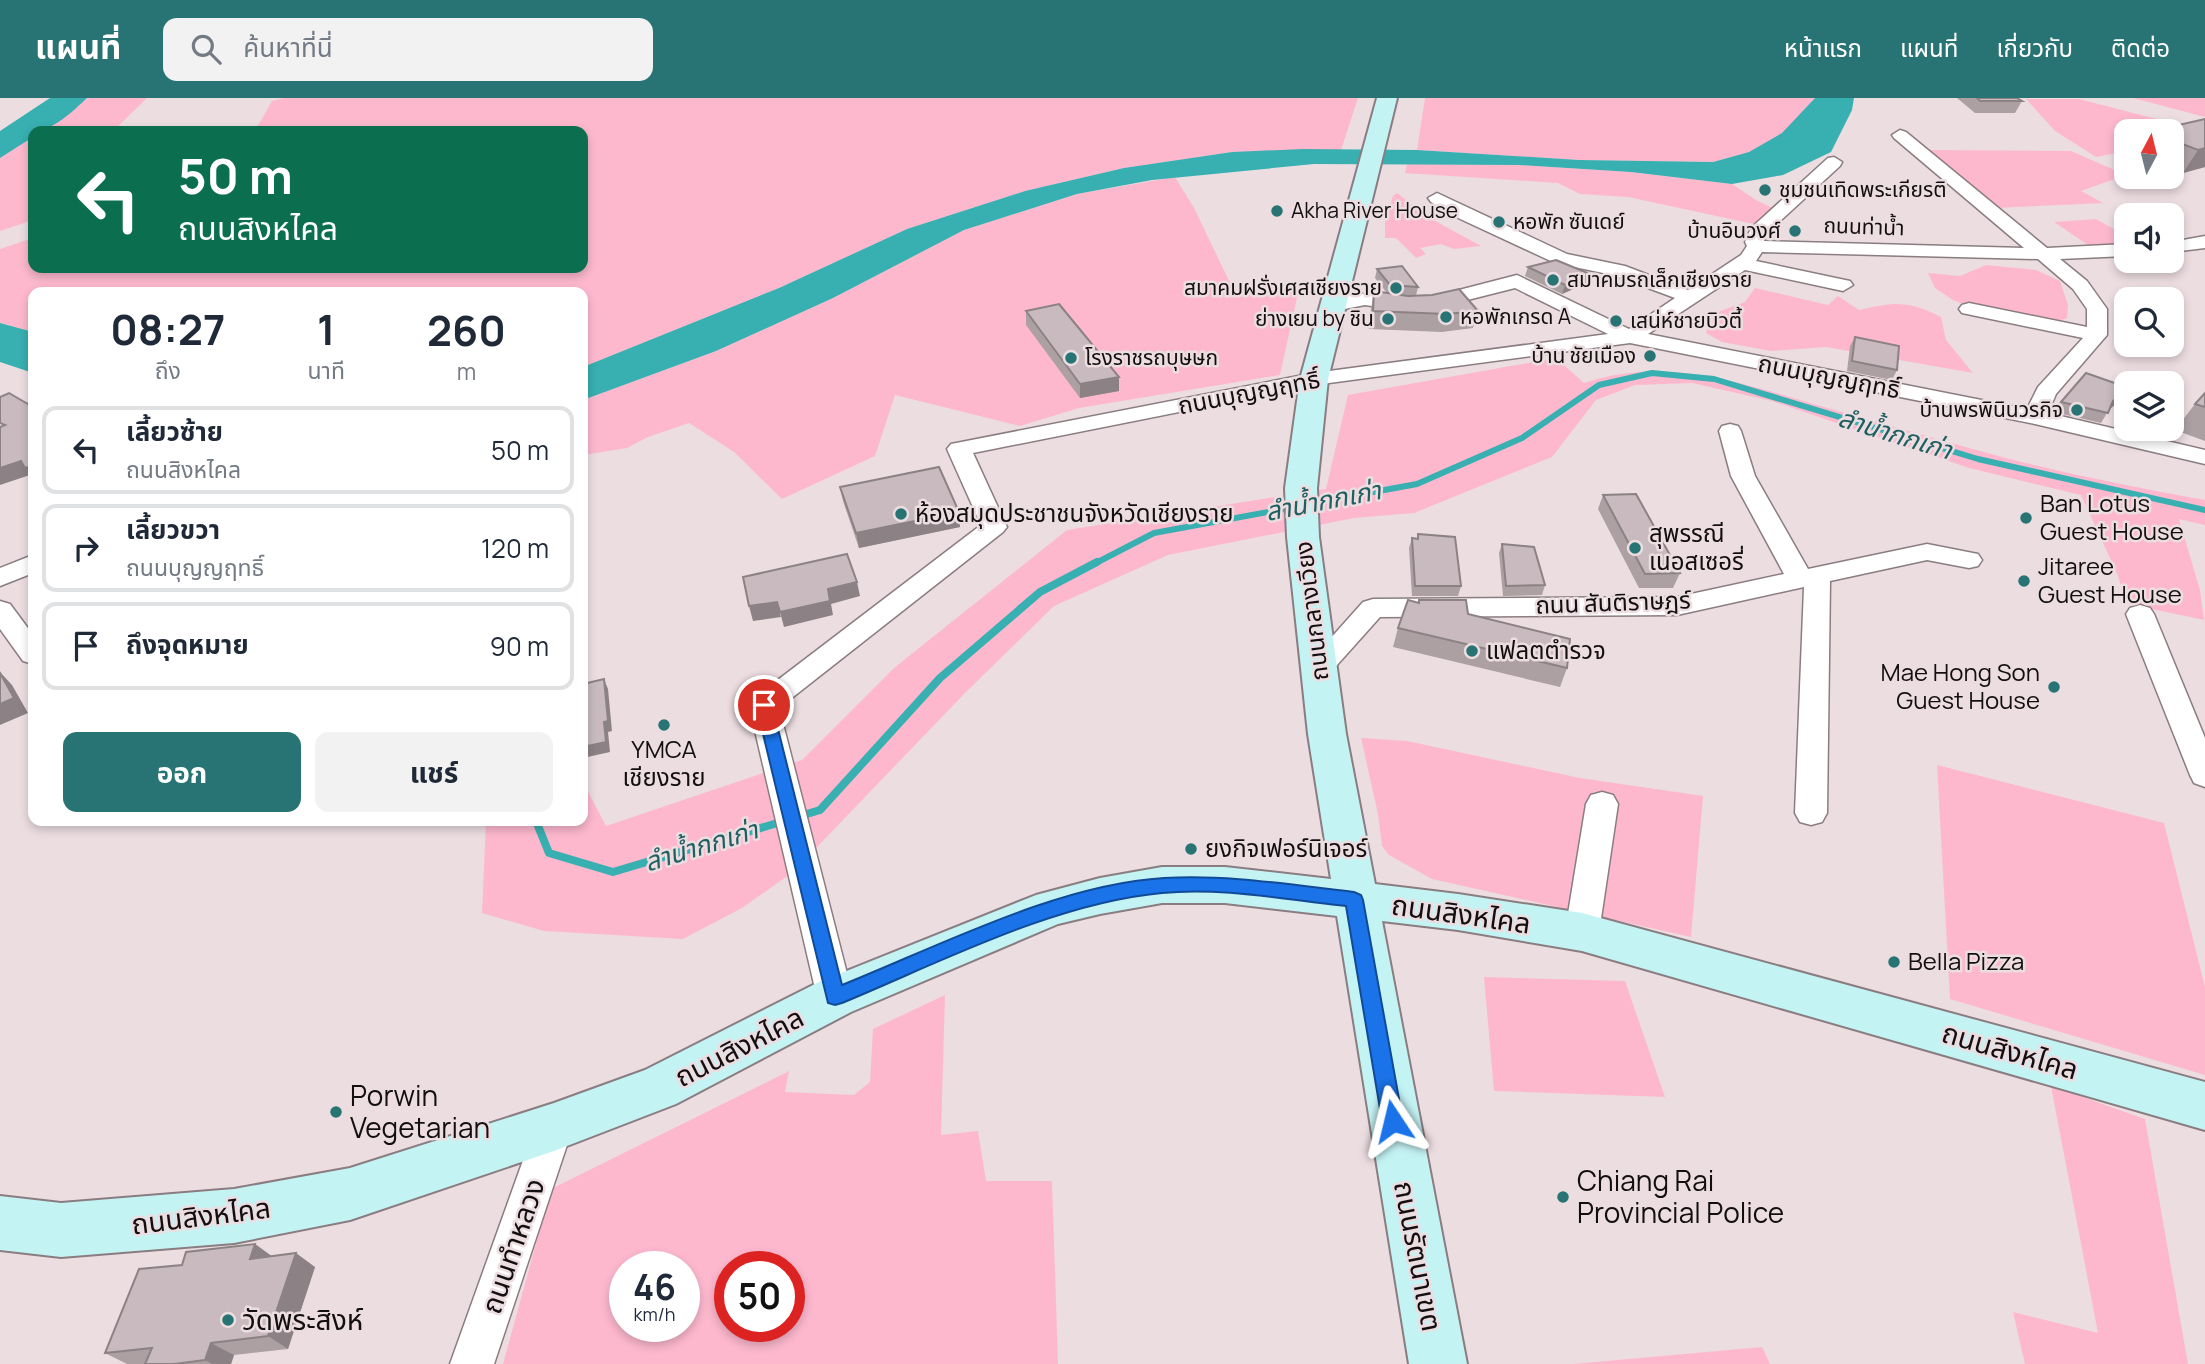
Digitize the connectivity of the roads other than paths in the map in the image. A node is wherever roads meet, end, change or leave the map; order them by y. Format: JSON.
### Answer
{"nodes":[{"id":1,"x":1387,"y":98,"type":"edge"},
{"id":2,"x":1900,"y":135,"type":"dead end"},
{"id":3,"x":1351,"y":155,"type":"dead end"},
{"id":4,"x":1834,"y":162,"type":"dead end"},
{"id":5,"x":1437,"y":198,"type":"dead end"},
{"id":6,"x":1379,"y":218,"type":"dead end"},
{"id":7,"x":2205,"y":242,"type":"edge"},
{"id":8,"x":2184,"y":245,"type":"edge"},
{"id":9,"x":1756,"y":246,"type":"junction"},
{"id":10,"x":2114,"y":251,"type":"edge"},
{"id":11,"x":2044,"y":254,"type":"junction"},
{"id":12,"x":1741,"y":262,"type":"junction"},
{"id":13,"x":1843,"y":285,"type":"dead end"},
{"id":14,"x":1342,"y":294,"type":"junction"},
{"id":15,"x":1689,"y":297,"type":"junction"},
{"id":16,"x":1969,"y":309,"type":"dead end"},
{"id":17,"x":2096,"y":335,"type":"junction"},
{"id":18,"x":1630,"y":337,"type":"junction"},
{"id":19,"x":1314,"y":379,"type":"junction"},
{"id":20,"x":2035,"y":418,"type":"junction"},
{"id":21,"x":1730,"y":430,"type":"dead end"},
{"id":22,"x":2205,"y":457,"type":"edge"},
{"id":23,"x":1969,"y":560,"type":"dead end"},
{"id":24,"x":28,"y":565,"type":"edge"},
{"id":25,"x":1808,"y":578,"type":"junction"},
{"id":26,"x":0,"y":579,"type":"edge"},
{"id":27,"x":0,"y":610,"type":"edge"},
{"id":28,"x":2140,"y":614,"type":"dead end"},
{"id":29,"x":28,"y":647,"type":"edge"},
{"id":30,"x":1319,"y":667,"type":"junction"},
{"id":31,"x":2205,"y":775,"type":"edge"},
{"id":32,"x":1602,"y":804,"type":"dead end"},
{"id":33,"x":1811,"y":813,"type":"dead end"},
{"id":34,"x":1354,"y":900,"type":"junction"},
{"id":35,"x":1582,"y":932,"type":"junction"},
{"id":36,"x":835,"y":997,"type":"junction"},
{"id":37,"x":2205,"y":1106,"type":"edge"},
{"id":38,"x":554,"y":1127,"type":"junction"},
{"id":39,"x":0,"y":1223,"type":"edge"},
{"id":40,"x":472,"y":1364,"type":"edge"},
{"id":41,"x":1438,"y":1364,"type":"edge"}],
"edges":[{"from":1,"to":14,"type":"main road"},
{"from":2,"to":11,"type":"street"},
{"from":3,"to":14,"type":"main road"},
{"from":4,"to":9,"type":"street"},
{"from":5,"to":15,"type":"street"},
{"from":6,"to":14,"type":"main road"},
{"from":7,"to":8,"type":"street"},
{"from":9,"to":11,"type":"street","name":"ถนนท่าน้ำ"},
{"from":9,"to":12,"type":"street"},
{"from":10,"to":11,"type":"street","name":"ถนนท่าน้ำ"},
{"from":11,"to":17,"type":"street"},
{"from":12,"to":13,"type":"street"},
{"from":12,"to":15,"type":"street"},
{"from":14,"to":18,"type":"street"},
{"from":14,"to":19,"type":"main road","name":"ถนนกลางเวียง"},
{"from":15,"to":18,"type":"street"},
{"from":16,"to":17,"type":"street"},
{"from":17,"to":20,"type":"street"},
{"from":18,"to":19,"type":"street","name":"ถนนบุญญฤทธิ์"},
{"from":18,"to":20,"type":"street","name":"ถนนบุญญฤทธิ์"},
{"from":19,"to":30,"type":"main road","name":"ถนนกลางเวียง"},
{"from":19,"to":36,"type":"street","name":"ถนนบุญญฤทธิ์"},
{"from":20,"to":22,"type":"street","name":"ถนนบุญญฤทธิ์"},
{"from":21,"to":25,"type":"street"},
{"from":23,"to":25,"type":"street","name":"ถนน สันติราษฎร์"},
{"from":24,"to":26,"type":"street"},
{"from":25,"to":30,"type":"street","name":"ถนน สันติราษฎร์"},
{"from":25,"to":33,"type":"street"},
{"from":27,"to":29,"type":"street"},
{"from":28,"to":31,"type":"street"},
{"from":30,"to":34,"type":"main road","name":"ถนนกลางเวียง"},
{"from":32,"to":35,"type":"street"},
{"from":34,"to":35,"type":"main road","name":"ถนนสิงหไคล"},
{"from":34,"to":36,"type":"main road","name":"ถนนสิงหไคล"},
{"from":34,"to":41,"type":"main road","name":"ถนนรัตนาเขต"},
{"from":35,"to":37,"type":"main road","name":"ถนนสิงหไคล"},
{"from":36,"to":38,"type":"main road","name":"ถนนสิงหไคล"},
{"from":38,"to":39,"type":"main road","name":"ถนนสิงหไคล"},
{"from":38,"to":40,"type":"street","name":"ถนนทำหลวง"}]}
